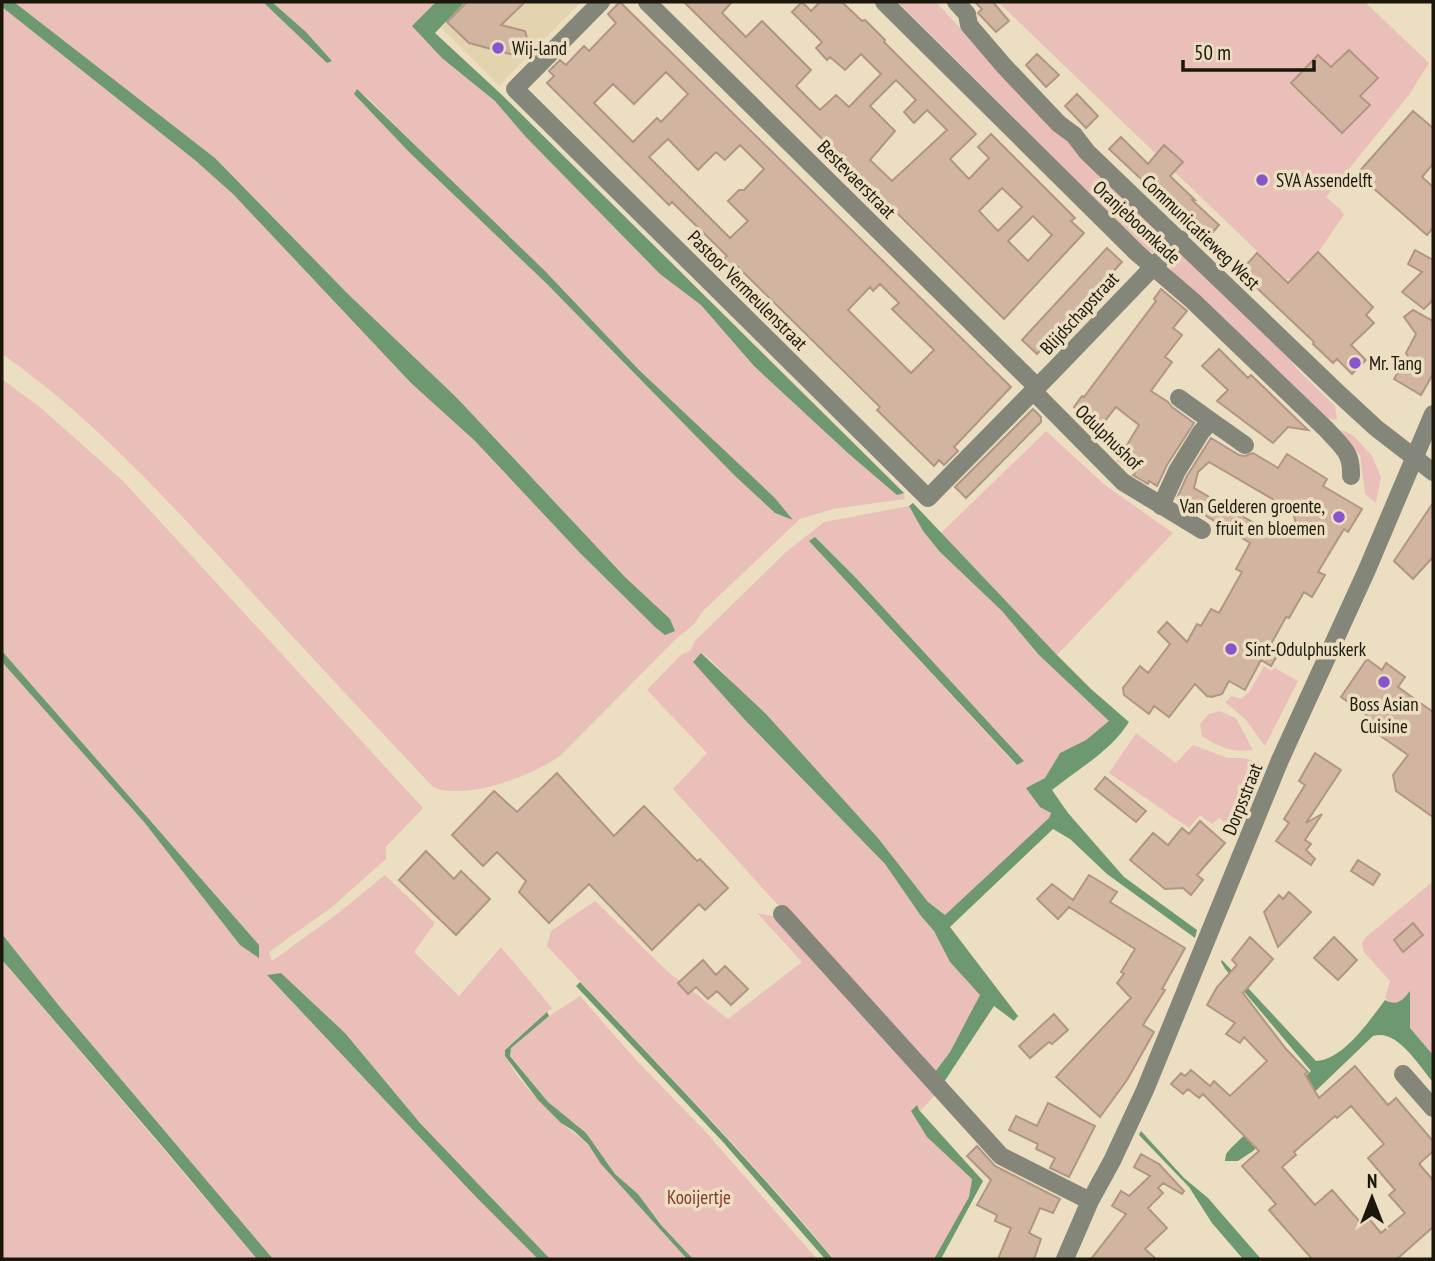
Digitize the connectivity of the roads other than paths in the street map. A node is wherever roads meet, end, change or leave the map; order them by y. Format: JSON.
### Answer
{"nodes":[{"id":1,"x":601,"y":2,"type":"edge"},
{"id":2,"x":648,"y":2,"type":"edge"},
{"id":3,"x":884,"y":2,"type":"edge"},
{"id":4,"x":942,"y":2,"type":"edge"},
{"id":5,"x":956,"y":2,"type":"edge"},
{"id":6,"x":969,"y":25,"type":"junction"},
{"id":7,"x":1180,"y":239,"type":"junction"},
{"id":8,"x":1152,"y":267,"type":"junction"},
{"id":9,"x":1035,"y":389,"type":"junction"},
{"id":10,"x":1179,"y":398,"type":"dead end"},
{"id":11,"x":1433,"y":414,"type":"edge"},
{"id":12,"x":1211,"y":421,"type":"junction"},
{"id":13,"x":1245,"y":445,"type":"dead end"},
{"id":14,"x":1416,"y":458,"type":"junction"},
{"id":15,"x":1433,"y":472,"type":"edge"},
{"id":16,"x":1351,"y":475,"type":"dead end"},
{"id":17,"x":1161,"y":506,"type":"junction"},
{"id":18,"x":1202,"y":530,"type":"dead end"},
{"id":19,"x":782,"y":914,"type":"dead end"},
{"id":20,"x":1403,"y":1074,"type":"dead end"},
{"id":21,"x":1433,"y":1108,"type":"edge"},
{"id":22,"x":1090,"y":1201,"type":"junction"},
{"id":23,"x":1065,"y":1259,"type":"edge"}],
"edges":[{"from":1,"to":9,"type":"street","name":"Pastoor Vermeulenstraat"},
{"from":2,"to":9,"type":"street","name":"Bestevaerstraat"},
{"from":3,"to":8,"type":"street","name":"Oranjeboomkade"},
{"from":4,"to":6,"type":"street","name":"Communicatieweg West"},
{"from":5,"to":6,"type":"street","name":"Communicatieweg West"},
{"from":6,"to":7,"type":"street","name":"Communicatieweg West"},
{"from":7,"to":8,"type":"street","name":"Blijdschapstraat"},
{"from":7,"to":14,"type":"street","name":"Communicatieweg West"},
{"from":8,"to":9,"type":"street","name":"Blijdschapstraat"},
{"from":8,"to":16,"type":"street","name":"Oranjeboomkade"},
{"from":9,"to":17,"type":"street","name":"Odulphushof"},
{"from":10,"to":12,"type":"street"},
{"from":11,"to":14,"type":"street","name":"Dorpsstraat"},
{"from":12,"to":13,"type":"street"},
{"from":12,"to":17,"type":"street"},
{"from":14,"to":15,"type":"street","name":"Communicatieweg West"},
{"from":14,"to":22,"type":"street","name":"Dorpsstraat"},
{"from":17,"to":18,"type":"street","name":"Odulphushof"},
{"from":19,"to":22,"type":"street"},
{"from":20,"to":21,"type":"street"},
{"from":22,"to":23,"type":"street","name":"Dorpsstraat"}]}
